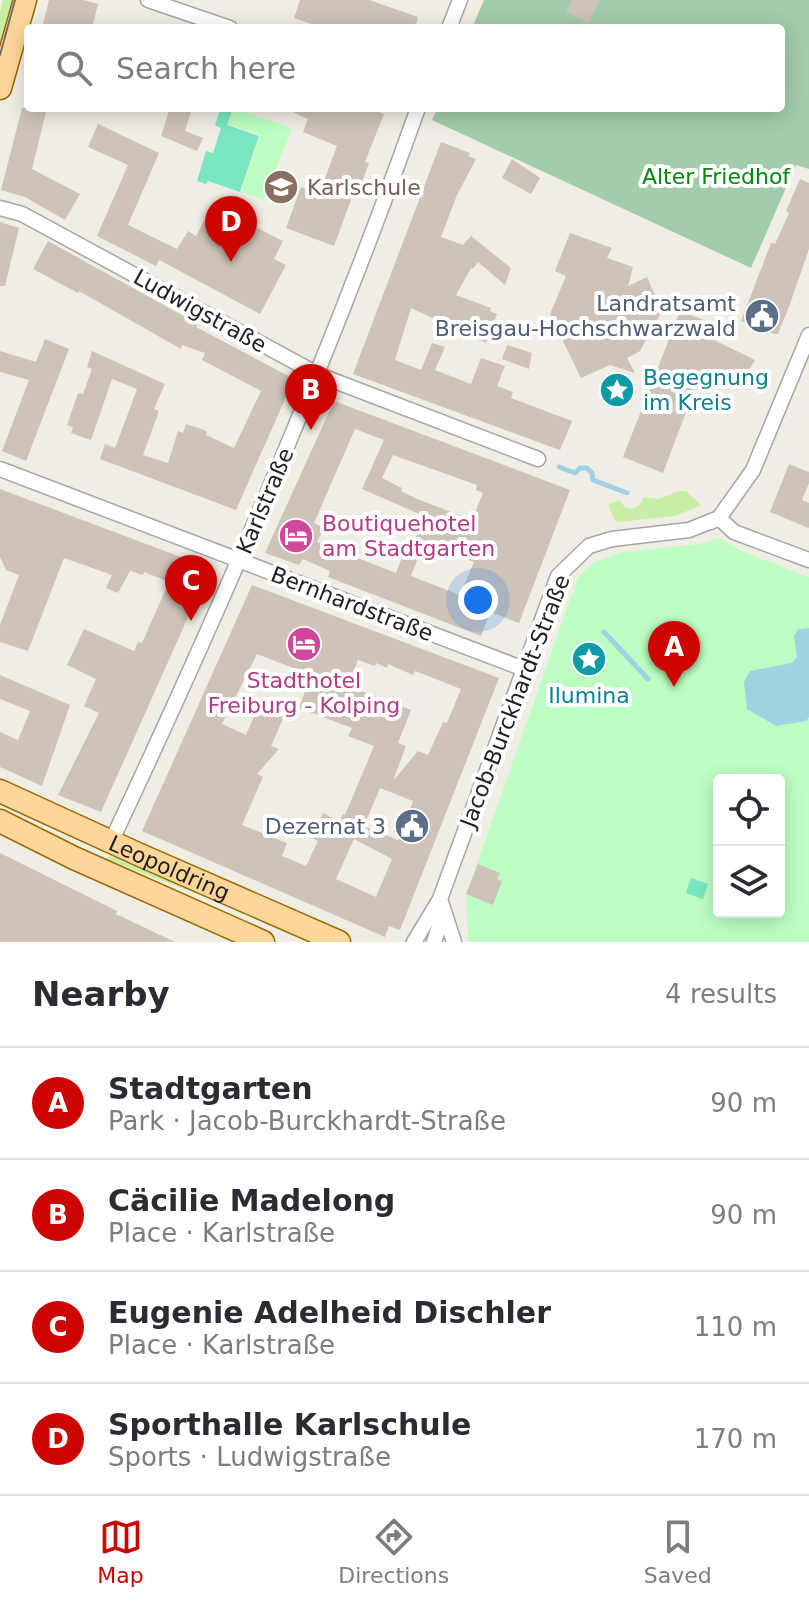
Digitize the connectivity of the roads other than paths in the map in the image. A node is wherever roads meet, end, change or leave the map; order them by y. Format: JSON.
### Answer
{"nodes":[{"id":1,"x":25,"y":0,"type":"edge"},
{"id":2,"x":148,"y":0,"type":"edge"},
{"id":3,"x":460,"y":0,"type":"edge"},
{"id":4,"x":218,"y":24,"type":"edge"},
{"id":5,"x":451,"y":24,"type":"edge"},
{"id":6,"x":0,"y":88,"type":"edge"},
{"id":7,"x":417,"y":112,"type":"edge"},
{"id":8,"x":0,"y":208,"type":"edge"},
{"id":9,"x":809,"y":335,"type":"edge"},
{"id":10,"x":801,"y":352,"type":"dead end"},
{"id":11,"x":319,"y":375,"type":"junction"},
{"id":12,"x":538,"y":459,"type":"dead end"},
{"id":13,"x":0,"y":469,"type":"edge"},
{"id":14,"x":719,"y":518,"type":"junction"},
{"id":15,"x":809,"y":560,"type":"edge"},
{"id":16,"x":240,"y":561,"type":"junction"},
{"id":17,"x":524,"y":669,"type":"junction"},
{"id":18,"x":0,"y":791,"type":"edge"},
{"id":19,"x":0,"y":821,"type":"edge"},
{"id":20,"x":111,"y":842,"type":"junction"},
{"id":21,"x":74,"y":858,"type":"junction"},
{"id":22,"x":440,"y":899,"type":"junction"},
{"id":23,"x":443,"y":915,"type":"junction"},
{"id":24,"x":263,"y":942,"type":"edge"},
{"id":25,"x":339,"y":942,"type":"edge"},
{"id":26,"x":414,"y":942,"type":"edge"},
{"id":27,"x":434,"y":942,"type":"edge"},
{"id":28,"x":454,"y":942,"type":"edge"}],
"edges":[{"from":1,"to":6,"type":"main road"},
{"from":2,"to":4,"type":"street"},
{"from":3,"to":5,"type":"street"},
{"from":7,"to":11,"type":"street","name":"Karlstraße"},
{"from":8,"to":11,"type":"street","name":"Ludwigstraße"},
{"from":9,"to":10,"type":"street"},
{"from":9,"to":14,"type":"street"},
{"from":11,"to":12,"type":"street","name":"Ludwigstraße"},
{"from":11,"to":16,"type":"street","name":"Karlstraße"},
{"from":13,"to":16,"type":"street","name":"Bernhardstraße"},
{"from":14,"to":15,"type":"street"},
{"from":14,"to":17,"type":"street","name":"Jacob-Burckhardt-Straße"},
{"from":16,"to":17,"type":"street","name":"Bernhardstraße"},
{"from":16,"to":20,"type":"street","name":"Karlstraße"},
{"from":17,"to":22,"type":"street","name":"Jacob-Burckhardt-Straße"},
{"from":18,"to":20,"type":"main road","name":"Leopoldring"},
{"from":19,"to":21,"type":"main road","name":"Leopoldring"},
{"from":20,"to":21,"type":"main road"},
{"from":20,"to":25,"type":"main road","name":"Leopoldring"},
{"from":21,"to":24,"type":"main road","name":"Leopoldring"},
{"from":22,"to":23,"type":"street"},
{"from":22,"to":26,"type":"street","name":"Jacob-Burckhardt-Straße"},
{"from":23,"to":27,"type":"street"},
{"from":23,"to":28,"type":"street"}]}
